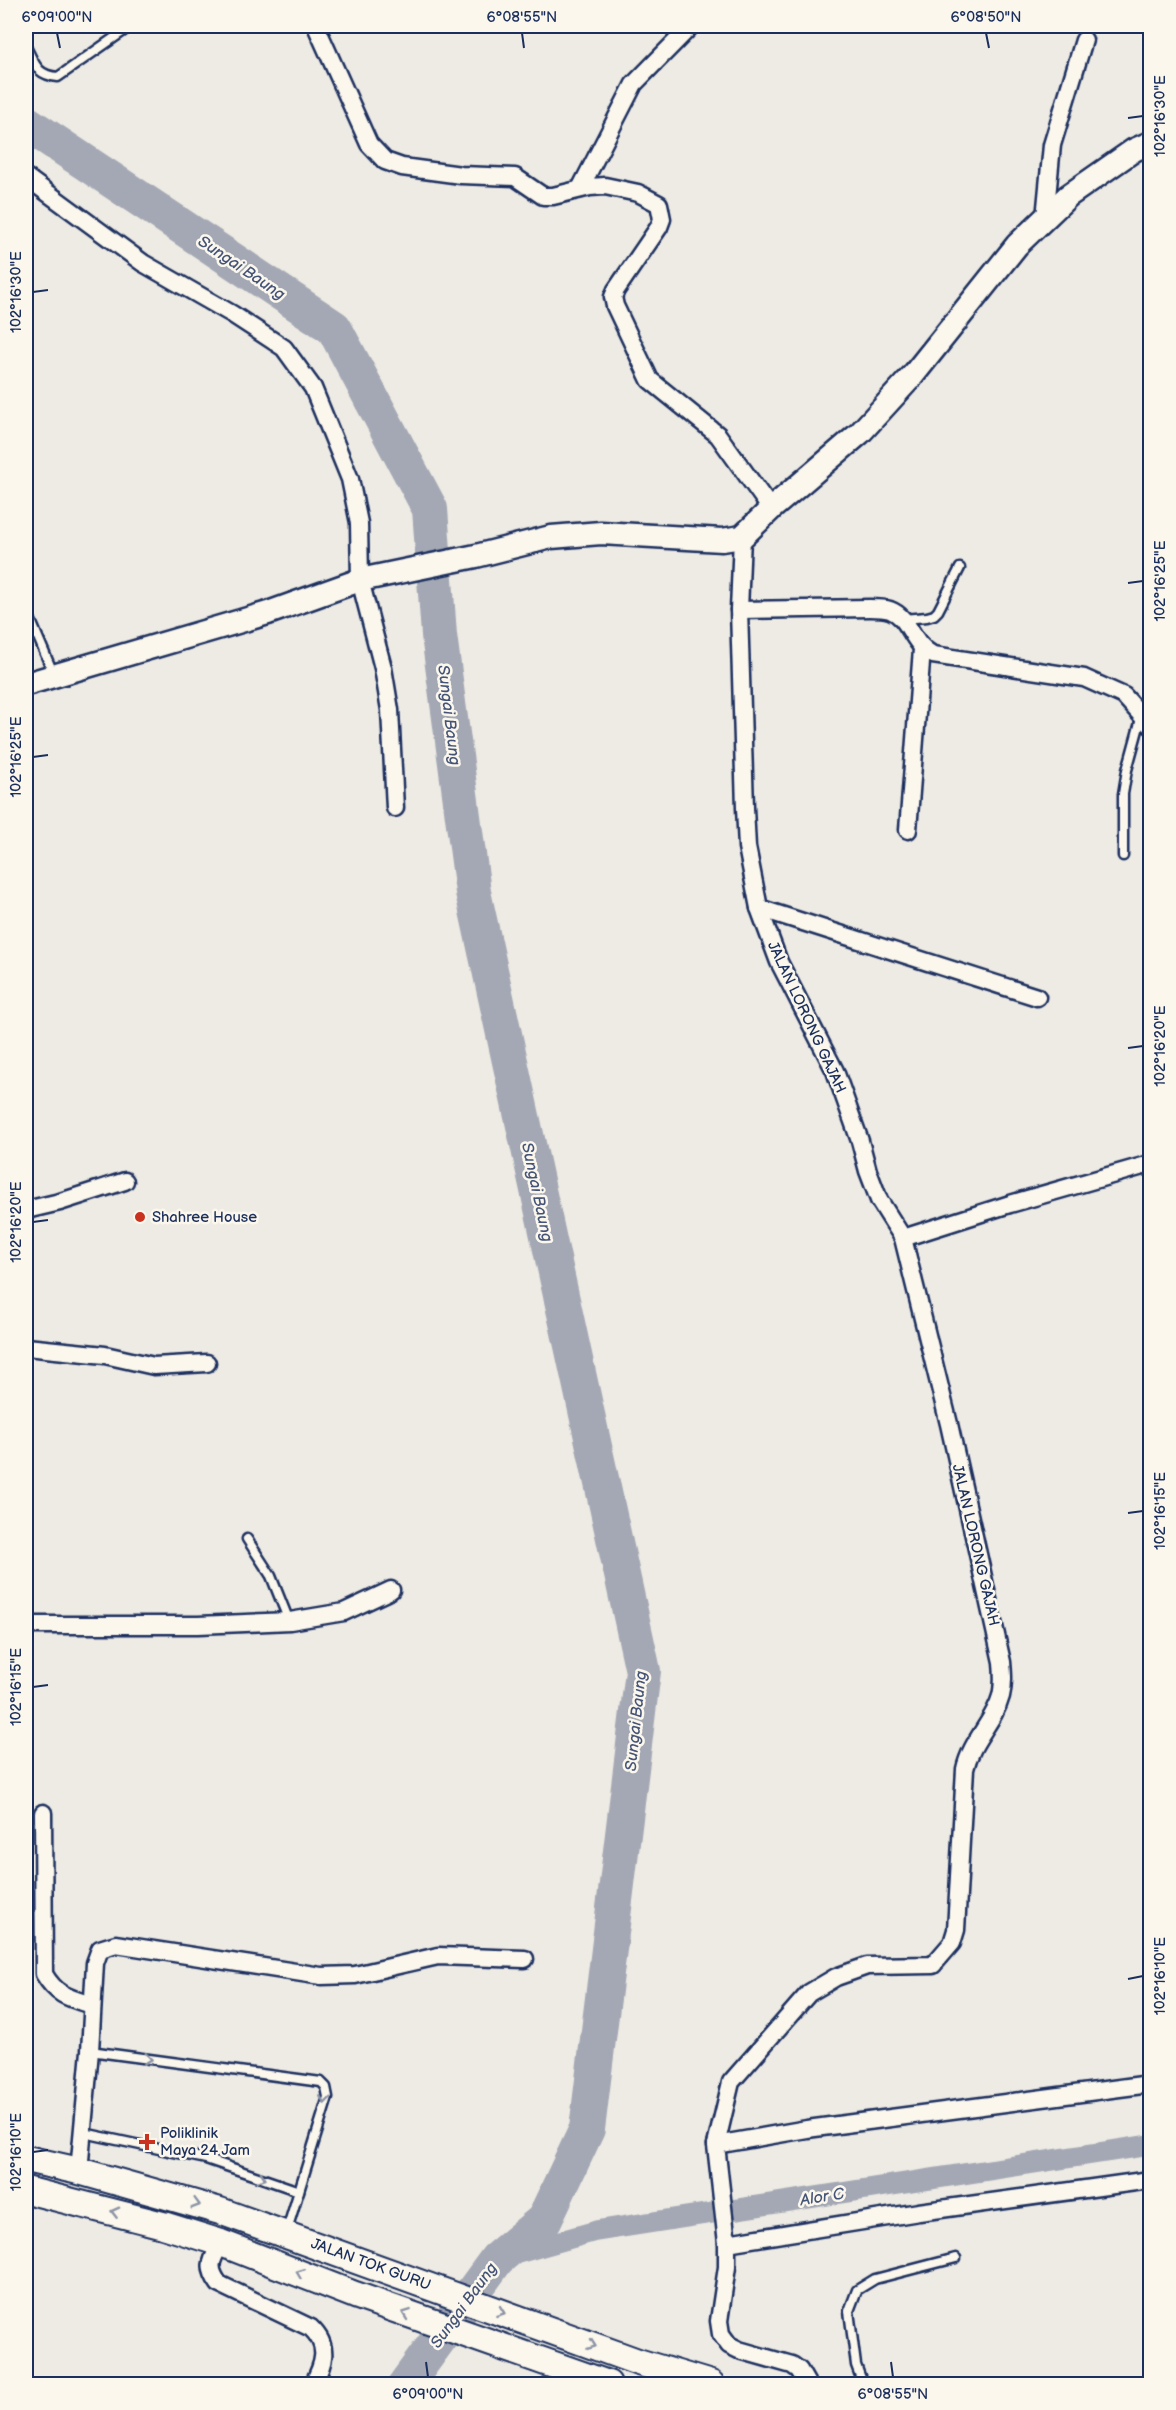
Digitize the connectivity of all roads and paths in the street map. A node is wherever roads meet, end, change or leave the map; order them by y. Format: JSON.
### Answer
{"nodes":[{"id":1,"x":131,"y":26,"type":"edge"},
{"id":2,"x":316,"y":26,"type":"edge"},
{"id":3,"x":691,"y":26,"type":"edge"},
{"id":4,"x":1084,"y":40,"type":"dead end"},
{"id":5,"x":26,"y":47,"type":"edge"},
{"id":6,"x":1150,"y":143,"type":"edge"},
{"id":7,"x":26,"y":177,"type":"edge"},
{"id":8,"x":580,"y":189,"type":"junction"},
{"id":9,"x":1045,"y":218,"type":"junction"},
{"id":10,"x":771,"y":509,"type":"junction"},
{"id":11,"x":742,"y":537,"type":"junction"},
{"id":12,"x":960,"y":568,"type":"dead end"},
{"id":13,"x":361,"y":579,"type":"junction"},
{"id":14,"x":26,"y":609,"type":"edge"},
{"id":15,"x":739,"y":610,"type":"junction"},
{"id":16,"x":903,"y":619,"type":"junction"},
{"id":17,"x":921,"y":649,"type":"junction"},
{"id":18,"x":54,"y":675,"type":"junction"},
{"id":19,"x":26,"y":684,"type":"edge"},
{"id":20,"x":1147,"y":719,"type":"edge"},
{"id":21,"x":395,"y":808,"type":"dead end"},
{"id":22,"x":908,"y":830,"type":"dead end"},
{"id":23,"x":1123,"y":856,"type":"dead end"},
{"id":24,"x":759,"y":908,"type":"junction"},
{"id":25,"x":1037,"y":997,"type":"dead end"},
{"id":26,"x":1150,"y":1164,"type":"edge"},
{"id":27,"x":125,"y":1181,"type":"dead end"},
{"id":28,"x":26,"y":1210,"type":"edge"},
{"id":29,"x":903,"y":1238,"type":"junction"},
{"id":30,"x":26,"y":1347,"type":"edge"},
{"id":31,"x":207,"y":1363,"type":"dead end"},
{"id":32,"x":247,"y":1539,"type":"dead end"},
{"id":33,"x":391,"y":1590,"type":"dead end"},
{"id":34,"x":290,"y":1621,"type":"junction"},
{"id":35,"x":26,"y":1624,"type":"edge"},
{"id":36,"x":43,"y":1813,"type":"dead end"},
{"id":37,"x":525,"y":1959,"type":"dead end"},
{"id":38,"x":92,"y":2006,"type":"junction"},
{"id":39,"x":90,"y":2051,"type":"junction"},
{"id":40,"x":1150,"y":2084,"type":"edge"},
{"id":41,"x":84,"y":2133,"type":"junction"},
{"id":42,"x":716,"y":2145,"type":"junction"},
{"id":43,"x":26,"y":2159,"type":"edge"},
{"id":44,"x":79,"y":2171,"type":"junction"},
{"id":45,"x":1150,"y":2180,"type":"edge"},
{"id":46,"x":26,"y":2190,"type":"edge"},
{"id":47,"x":299,"y":2191,"type":"junction"},
{"id":48,"x":285,"y":2234,"type":"junction"},
{"id":49,"x":726,"y":2237,"type":"junction"},
{"id":50,"x":221,"y":2243,"type":"junction"},
{"id":51,"x":956,"y":2258,"type":"dead end"},
{"id":52,"x":313,"y":2385,"type":"edge"},
{"id":53,"x":608,"y":2385,"type":"edge"},
{"id":54,"x":711,"y":2385,"type":"edge"},
{"id":55,"x":807,"y":2385,"type":"edge"},
{"id":56,"x":863,"y":2385,"type":"edge"}],
"edges":[{"from":1,"to":5,"type":"lane"},
{"from":2,"to":8,"type":"street"},
{"from":3,"to":8,"type":"street"},
{"from":4,"to":9,"type":"street"},
{"from":6,"to":9,"type":"street"},
{"from":7,"to":13,"type":"street"},
{"from":8,"to":10,"type":"street"},
{"from":9,"to":10,"type":"street"},
{"from":10,"to":11,"type":"street"},
{"from":11,"to":13,"type":"street"},
{"from":11,"to":15,"type":"street","name":"JALAN LORONG GAJAH"},
{"from":12,"to":16,"type":"lane"},
{"from":13,"to":18,"type":"street"},
{"from":13,"to":21,"type":"street"},
{"from":14,"to":18,"type":"lane"},
{"from":15,"to":16,"type":"street"},
{"from":15,"to":24,"type":"street","name":"JALAN LORONG GAJAH"},
{"from":16,"to":17,"type":"street"},
{"from":17,"to":20,"type":"street"},
{"from":17,"to":22,"type":"street"},
{"from":18,"to":19,"type":"street"},
{"from":20,"to":23,"type":"lane"},
{"from":24,"to":25,"type":"street"},
{"from":24,"to":29,"type":"street","name":"JALAN LORONG GAJAH"},
{"from":26,"to":29,"type":"street"},
{"from":27,"to":28,"type":"street"},
{"from":29,"to":42,"type":"street","name":"JALAN LORONG GAJAH"},
{"from":30,"to":31,"type":"street"},
{"from":32,"to":34,"type":"lane"},
{"from":33,"to":34,"type":"street"},
{"from":34,"to":35,"type":"street"},
{"from":36,"to":38,"type":"street"},
{"from":37,"to":38,"type":"street"},
{"from":38,"to":39,"type":"street"},
{"from":39,"to":41,"type":"street"},
{"from":39,"to":47,"type":"lane","one_way":true},
{"from":40,"to":42,"type":"street"},
{"from":41,"to":44,"type":"street"},
{"from":41,"to":47,"type":"lane","one_way":true},
{"from":42,"to":49,"type":"street","name":"JALAN LORONG GAJAH"},
{"from":43,"to":44,"type":"main road","name":"JALAN TOK GURU"},
{"from":44,"to":48,"type":"main road","name":"JALAN TOK GURU","one_way":true},
{"from":45,"to":49,"type":"street"},
{"from":50,"to":46,"type":"main road","one_way":true},
{"from":47,"to":48,"type":"lane"},
{"from":48,"to":54,"type":"main road","name":"JALAN TOK GURU","one_way":true},
{"from":49,"to":55,"type":"street","name":"JALAN LORONG GAJAH"},
{"from":50,"to":52,"type":"street"},
{"from":53,"to":50,"type":"main road","one_way":true},
{"from":51,"to":56,"type":"lane"}]}
